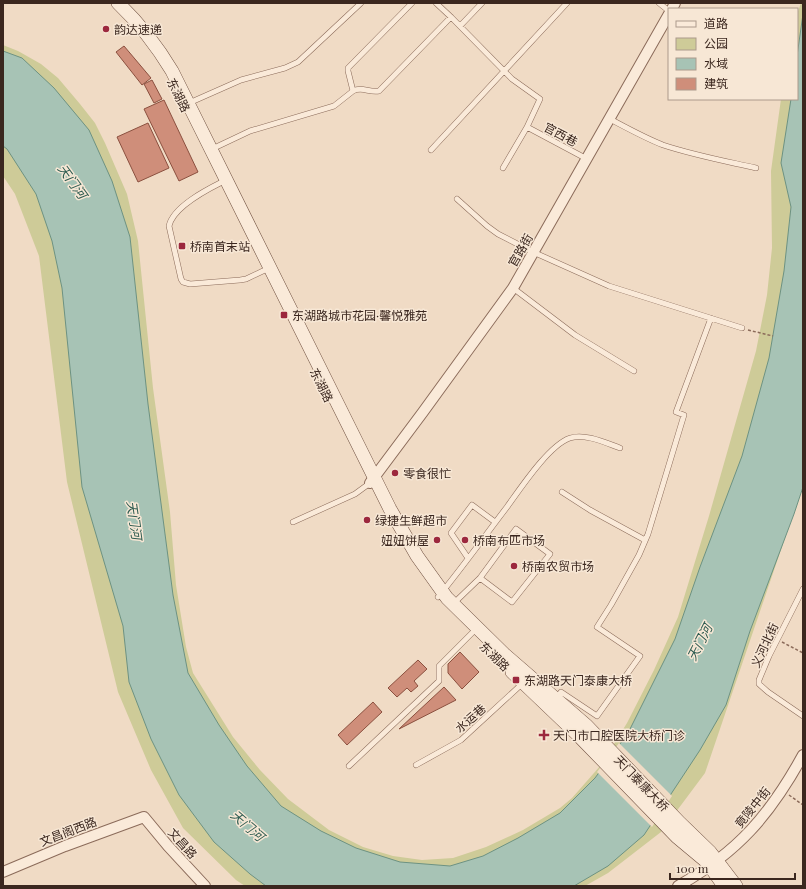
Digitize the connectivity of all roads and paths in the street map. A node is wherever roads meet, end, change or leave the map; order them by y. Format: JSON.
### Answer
{"nodes":[{"id":1,"x":112,"y":3,"type":"edge"},
{"id":2,"x":118,"y":3,"type":"edge"},
{"id":3,"x":361,"y":3,"type":"edge"},
{"id":4,"x":412,"y":3,"type":"edge"},
{"id":5,"x":436,"y":3,"type":"edge"},
{"id":6,"x":482,"y":3,"type":"edge"},
{"id":7,"x":567,"y":3,"type":"edge"},
{"id":8,"x":658,"y":3,"type":"edge"},
{"id":9,"x":668,"y":10,"type":"edge"},
{"id":10,"x":668,"y":16,"type":"edge"},
{"id":11,"x":451,"y":17,"type":"junction"},
{"id":12,"x":460,"y":26,"type":"junction"},
{"id":13,"x":504,"y":71,"type":"junction"},
{"id":14,"x":353,"y":91,"type":"junction"},
{"id":15,"x":189,"y":104,"type":"junction"},
{"id":16,"x":610,"y":119,"type":"junction"},
{"id":17,"x":527,"y":127,"type":"junction"},
{"id":18,"x":212,"y":150,"type":"junction"},
{"id":19,"x":431,"y":150,"type":"dead end"},
{"id":20,"x":587,"y":159,"type":"junction"},
{"id":21,"x":502,"y":168,"type":"dead end"},
{"id":22,"x":756,"y":168,"type":"dead end"},
{"id":23,"x":222,"y":182,"type":"junction"},
{"id":24,"x":457,"y":199,"type":"dead end"},
{"id":25,"x":533,"y":252,"type":"junction"},
{"id":26,"x":265,"y":270,"type":"junction"},
{"id":27,"x":513,"y":288,"type":"junction"},
{"id":28,"x":711,"y":318,"type":"junction"},
{"id":29,"x":742,"y":328,"type":"joint"},
{"id":30,"x":773,"y":336,"type":"dead end"},
{"id":31,"x":634,"y":371,"type":"dead end"},
{"id":32,"x":620,"y":448,"type":"dead end"},
{"id":33,"x":372,"y":480,"type":"junction"},
{"id":34,"x":562,"y":492,"type":"dead end"},
{"id":35,"x":293,"y":522,"type":"dead end"},
{"id":36,"x":495,"y":522,"type":"junction"},
{"id":37,"x":645,"y":540,"type":"junction"},
{"id":38,"x":468,"y":558,"type":"junction"},
{"id":39,"x":480,"y":578,"type":"junction"},
{"id":40,"x":803,"y":589,"type":"edge"},
{"id":41,"x":440,"y":594,"type":"junction"},
{"id":42,"x":453,"y":604,"type":"junction"},
{"id":43,"x":475,"y":631,"type":"junction"},
{"id":44,"x":777,"y":640,"type":"junction"},
{"id":45,"x":803,"y":653,"type":"edge"},
{"id":46,"x":526,"y":679,"type":"junction"},
{"id":47,"x":555,"y":699,"type":"junction"},
{"id":48,"x":803,"y":716,"type":"edge"},
{"id":49,"x":582,"y":731,"type":"junction"},
{"id":50,"x":803,"y":755,"type":"edge"},
{"id":51,"x":416,"y":765,"type":"dead end"},
{"id":52,"x":349,"y":766,"type":"dead end"},
{"id":53,"x":782,"y":791,"type":"junction"},
{"id":54,"x":803,"y":805,"type":"edge"},
{"id":55,"x":144,"y":817,"type":"joint"},
{"id":56,"x":714,"y":863,"type":"junction"},
{"id":57,"x":3,"y":872,"type":"edge"},
{"id":58,"x":205,"y":886,"type":"edge"},
{"id":59,"x":678,"y":886,"type":"edge"},
{"id":60,"x":724,"y":886,"type":"edge"},
{"id":61,"x":736,"y":886,"type":"edge"}],
"edges":[{"from":1,"to":23,"type":"main road","name":"东湖路"},
{"from":2,"to":15,"type":"main road","name":"东湖路"},
{"from":3,"to":15,"type":"lane"},
{"from":4,"to":14,"type":"lane"},
{"from":5,"to":11,"type":"lane"},
{"from":6,"to":12,"type":"lane"},
{"from":7,"to":13,"type":"lane"},
{"from":8,"to":9,"type":"lane"},
{"from":10,"to":16,"type":"street","name":"官路街"},
{"from":11,"to":12,"type":"lane"},
{"from":11,"to":14,"type":"lane"},
{"from":12,"to":13,"type":"lane"},
{"from":13,"to":17,"type":"lane"},
{"from":13,"to":19,"type":"lane"},
{"from":14,"to":18,"type":"lane"},
{"from":15,"to":18,"type":"main road","name":"东湖路"},
{"from":16,"to":20,"type":"street","name":"官路街"},
{"from":16,"to":22,"type":"lane"},
{"from":17,"to":20,"type":"lane","name":"官西巷"},
{"from":17,"to":21,"type":"lane"},
{"from":18,"to":33,"type":"main road","name":"东湖路"},
{"from":20,"to":25,"type":"street","name":"官路街"},
{"from":23,"to":26,"type":"main road","name":"东湖路"},
{"from":23,"to":26,"type":"lane"},
{"from":24,"to":25,"type":"lane"},
{"from":25,"to":27,"type":"street","name":"官路街"},
{"from":25,"to":28,"type":"lane"},
{"from":26,"to":33,"type":"main road","name":"东湖路"},
{"from":27,"to":31,"type":"lane"},
{"from":27,"to":33,"type":"street","name":"官路街"},
{"from":28,"to":29,"type":"lane"},
{"from":28,"to":37,"type":"lane"},
{"from":29,"to":30,"type":"path"},
{"from":32,"to":36,"type":"lane"},
{"from":33,"to":35,"type":"lane"},
{"from":33,"to":41,"type":"main road","name":"东湖路"},
{"from":34,"to":37,"type":"lane"},
{"from":36,"to":38,"type":"lane"},
{"from":36,"to":38,"type":"lane"},
{"from":37,"to":47,"type":"lane"},
{"from":38,"to":41,"type":"lane"},
{"from":39,"to":39,"type":"lane"},
{"from":39,"to":42,"type":"lane"},
{"from":40,"to":44,"type":"lane","name":"义河北街"},
{"from":41,"to":42,"type":"main road","name":"东湖路"},
{"from":41,"to":43,"type":"main road","name":"东湖路"},
{"from":42,"to":43,"type":"main road","name":"东湖路"},
{"from":43,"to":46,"type":"main road","name":"东湖路"},
{"from":43,"to":52,"type":"lane"},
{"from":44,"to":45,"type":"path"},
{"from":44,"to":48,"type":"lane","name":"义河北街"},
{"from":46,"to":47,"type":"main road","name":"东湖路"},
{"from":46,"to":49,"type":"main road","name":"东湖路"},
{"from":46,"to":51,"type":"lane","name":"水运巷"},
{"from":47,"to":49,"type":"main road","name":"东湖路"},
{"from":49,"to":56,"type":"main road","name":"天门泰康大桥"},
{"from":50,"to":53,"type":"street","name":"竟陵中街"},
{"from":53,"to":54,"type":"path"},
{"from":53,"to":56,"type":"street","name":"竟陵中街"},
{"from":55,"to":57,"type":"street","name":"文昌阁西路"},
{"from":55,"to":58,"type":"street","name":"文昌路"},
{"from":56,"to":59,"type":"street","name":"竟陵中街"},
{"from":56,"to":60,"type":"main road"},
{"from":56,"to":61,"type":"main road"}]}
